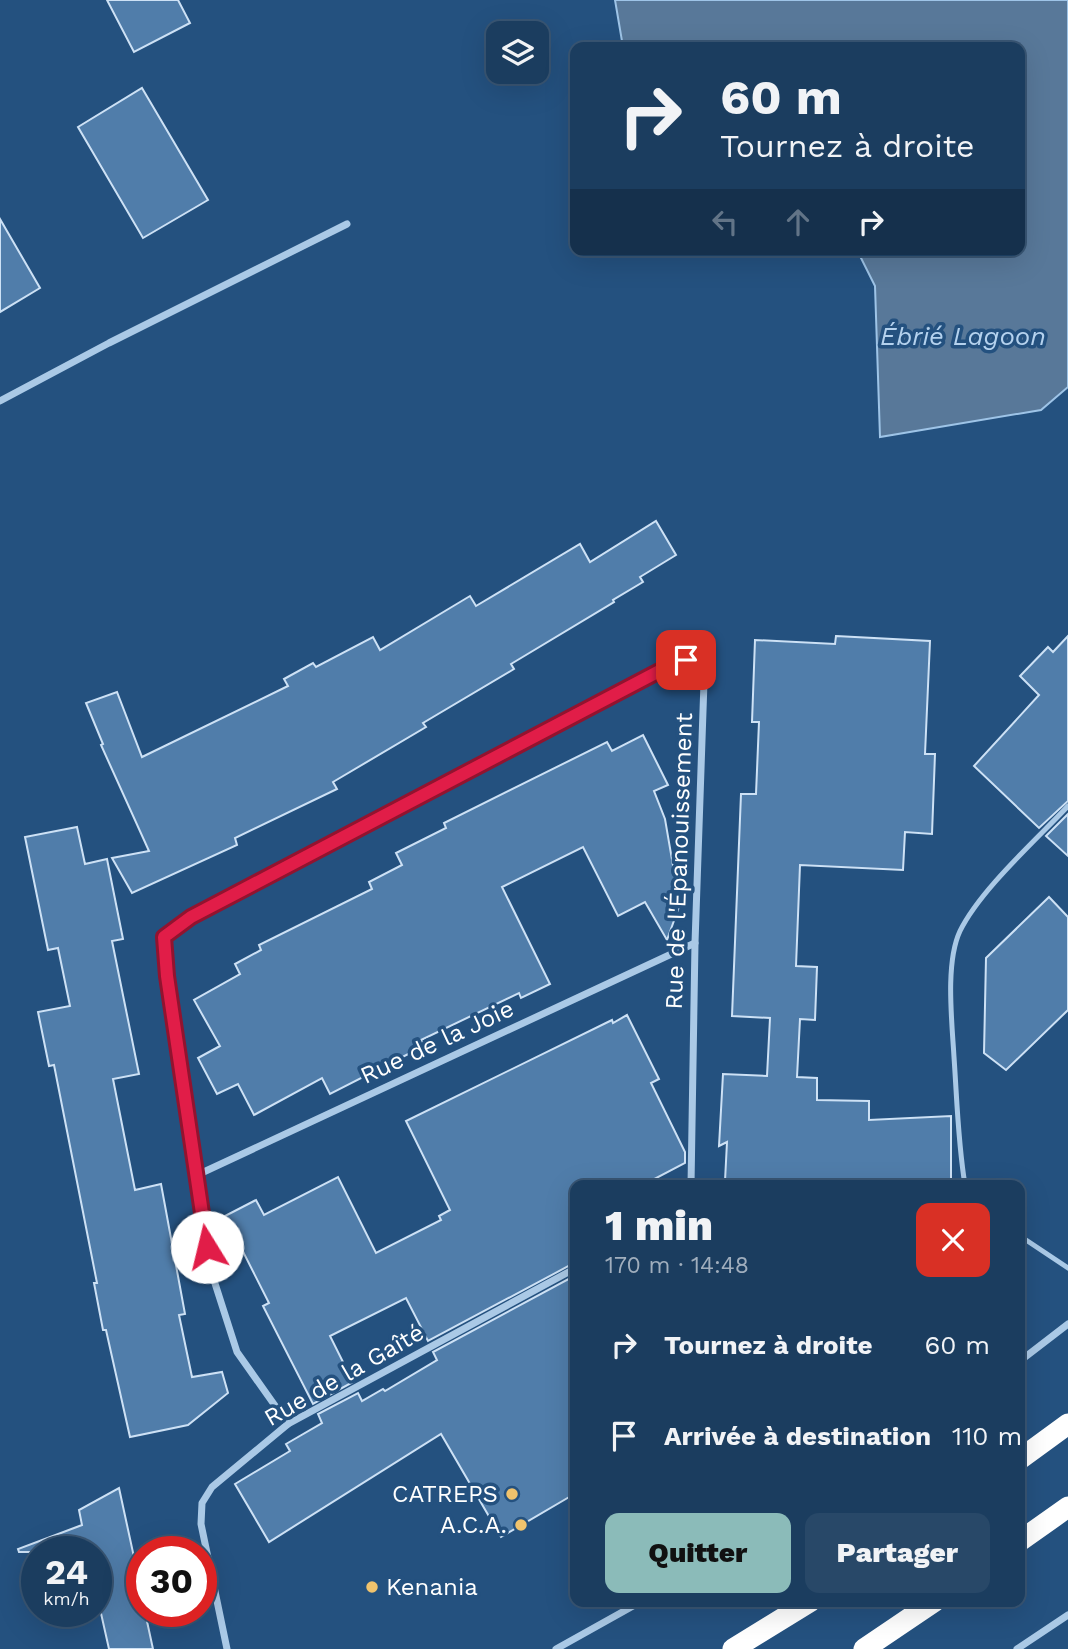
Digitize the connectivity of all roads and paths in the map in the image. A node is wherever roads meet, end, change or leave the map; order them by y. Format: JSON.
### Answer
{"nodes":[{"id":1,"x":347,"y":224,"type":"dead end"},
{"id":2,"x":0,"y":401,"type":"edge"},
{"id":3,"x":1068,"y":806,"type":"edge"},
{"id":4,"x":695,"y":943,"type":"junction"},
{"id":5,"x":195,"y":1176,"type":"junction"},
{"id":6,"x":691,"y":1180,"type":"edge"},
{"id":7,"x":964,"y":1180,"type":"edge"},
{"id":8,"x":1025,"y":1239,"type":"edge"},
{"id":9,"x":1068,"y":1268,"type":"edge"},
{"id":10,"x":570,"y":1271,"type":"edge"},
{"id":11,"x":1068,"y":1324,"type":"edge"},
{"id":12,"x":1025,"y":1358,"type":"edge"},
{"id":13,"x":288,"y":1424,"type":"junction"},
{"id":14,"x":1068,"y":1424,"type":"edge"},
{"id":15,"x":1025,"y":1455,"type":"edge"},
{"id":16,"x":1068,"y":1507,"type":"edge"},
{"id":17,"x":1025,"y":1537,"type":"edge"},
{"id":18,"x":631,"y":1607,"type":"edge"},
{"id":19,"x":801,"y":1607,"type":"edge"},
{"id":20,"x":926,"y":1607,"type":"edge"},
{"id":21,"x":1068,"y":1615,"type":"edge"},
{"id":22,"x":227,"y":1649,"type":"edge"},
{"id":23,"x":556,"y":1649,"type":"edge"},
{"id":24,"x":733,"y":1649,"type":"edge"},
{"id":25,"x":864,"y":1649,"type":"edge"},
{"id":26,"x":1017,"y":1649,"type":"edge"}],
"edges":[{"from":1,"to":2,"type":"street"},
{"from":3,"to":7,"type":"lane"},
{"from":4,"to":5,"type":"street","name":"Rue de la Joie"},
{"from":4,"to":5,"type":"street","name":"Rue de l'Épanouissement"},
{"from":4,"to":6,"type":"street","name":"Rue de l'Épanouissement"},
{"from":5,"to":13,"type":"street","name":"Rue de l'Épanouissement"},
{"from":8,"to":9,"type":"lane"},
{"from":10,"to":13,"type":"street","name":"Rue de la Gaîté"},
{"from":11,"to":12,"type":"street"},
{"from":13,"to":22,"type":"street","name":"Rue de la Gaîté"},
{"from":14,"to":15,"type":"highway"},
{"from":16,"to":17,"type":"highway"},
{"from":18,"to":23,"type":"street"},
{"from":19,"to":24,"type":"highway"},
{"from":20,"to":25,"type":"highway"},
{"from":21,"to":26,"type":"street"}]}
